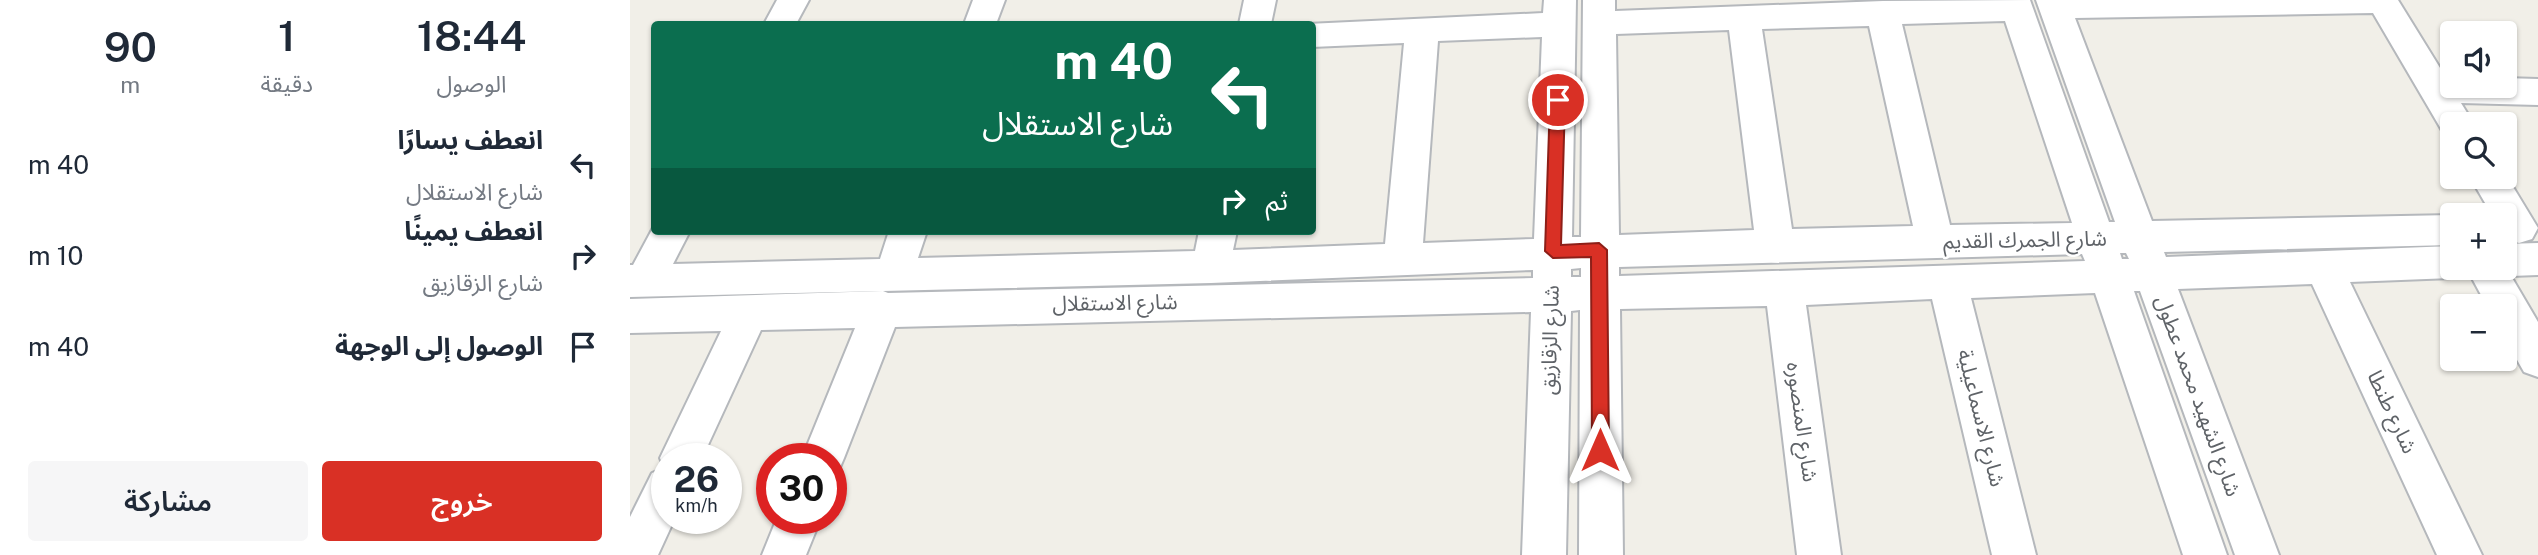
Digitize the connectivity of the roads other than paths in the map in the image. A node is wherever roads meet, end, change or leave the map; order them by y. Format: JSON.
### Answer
{"nodes":[{"id":1,"x":793,"y":0,"type":"edge"},
{"id":2,"x":989,"y":0,"type":"edge"},
{"id":3,"x":1260,"y":0,"type":"edge"},
{"id":4,"x":2382,"y":0,"type":"edge"},
{"id":5,"x":2015,"y":4,"type":"edge"},
{"id":6,"x":2054,"y":4,"type":"edge"},
{"id":7,"x":1560,"y":12,"type":"edge"},
{"id":8,"x":1599,"y":12,"type":"edge"},
{"id":9,"x":1883,"y":13,"type":"junction"},
{"id":10,"x":1744,"y":18,"type":"junction"},
{"id":11,"x":782,"y":21,"type":"edge"},
{"id":12,"x":981,"y":21,"type":"edge"},
{"id":13,"x":1256,"y":21,"type":"edge"},
{"id":14,"x":1422,"y":30,"type":"junction"},
{"id":15,"x":1316,"y":35,"type":"edge"},
{"id":16,"x":2435,"y":89,"type":"junction"},
{"id":17,"x":2538,"y":92,"type":"edge"},
{"id":18,"x":2449,"y":112,"type":"edge"},
{"id":19,"x":2494,"y":189,"type":"edge"},
{"id":20,"x":2440,"y":231,"type":"edge"},
{"id":21,"x":668,"y":235,"type":"edge"},
{"id":22,"x":907,"y":235,"type":"edge"},
{"id":23,"x":2521,"y":241,"type":"edge"},
{"id":24,"x":1935,"y":242,"type":"junction"},
{"id":25,"x":1775,"y":245,"type":"junction"},
{"id":26,"x":1214,"y":249,"type":"edge"},
{"id":27,"x":1599,"y":250,"type":"junction"},
{"id":28,"x":1553,"y":251,"type":"junction"},
{"id":29,"x":2146,"y":255,"type":"junction"},
{"id":30,"x":2103,"y":256,"type":"junction"},
{"id":31,"x":1403,"y":258,"type":"junction"},
{"id":32,"x":2440,"y":263,"type":"edge"},
{"id":33,"x":2324,"y":269,"type":"junction"},
{"id":34,"x":2493,"y":280,"type":"edge"},
{"id":35,"x":638,"y":281,"type":"edge"},
{"id":36,"x":1947,"y":281,"type":"junction"},
{"id":37,"x":1784,"y":289,"type":"junction"},
{"id":38,"x":888,"y":291,"type":"junction"},
{"id":39,"x":1600,"y":291,"type":"junction"},
{"id":40,"x":1552,"y":293,"type":"junction"},
{"id":41,"x":750,"y":312,"type":"junction"},
{"id":42,"x":630,"y":316,"type":"edge"},
{"id":43,"x":2538,"y":359,"type":"edge"},
{"id":44,"x":688,"y":443,"type":"edge"},
{"id":45,"x":829,"y":443,"type":"edge"},
{"id":46,"x":651,"y":522,"type":"edge"},
{"id":47,"x":793,"y":534,"type":"edge"},
{"id":48,"x":635,"y":555,"type":"edge"},
{"id":49,"x":784,"y":555,"type":"edge"},
{"id":50,"x":1544,"y":555,"type":"edge"},
{"id":51,"x":1601,"y":555,"type":"edge"},
{"id":52,"x":1819,"y":555,"type":"edge"},
{"id":53,"x":2014,"y":555,"type":"edge"},
{"id":54,"x":2205,"y":555,"type":"edge"},
{"id":55,"x":2257,"y":555,"type":"edge"},
{"id":56,"x":2460,"y":555,"type":"edge"}],
"edges":[{"from":1,"to":11,"type":"street"},
{"from":2,"to":12,"type":"street"},
{"from":3,"to":13,"type":"street"},
{"from":4,"to":6,"type":"street"},
{"from":4,"to":16,"type":"street"},
{"from":5,"to":9,"type":"street"},
{"from":5,"to":30,"type":"street","name":"شارع الشهيد محمد عطول"},
{"from":6,"to":29,"type":"street","name":"شارع الشهيد محمد عطول"},
{"from":7,"to":14,"type":"street"},
{"from":7,"to":28,"type":"street","name":"شارع الزقازيق"},
{"from":8,"to":10,"type":"street"},
{"from":8,"to":27,"type":"street"},
{"from":9,"to":10,"type":"street"},
{"from":9,"to":24,"type":"street"},
{"from":10,"to":25,"type":"street"},
{"from":14,"to":15,"type":"street"},
{"from":14,"to":31,"type":"street"},
{"from":16,"to":17,"type":"street"},
{"from":16,"to":18,"type":"street"},
{"from":19,"to":23,"type":"street"},
{"from":20,"to":29,"type":"street","name":"شارع الجمرك القديم"},
{"from":21,"to":35,"type":"street"},
{"from":22,"to":38,"type":"street"},
{"from":24,"to":25,"type":"street","name":"شارع الجمرك القديم"},
{"from":24,"to":30,"type":"street","name":"شارع الجمرك القديم"},
{"from":25,"to":27,"type":"street","name":"شارع الجمرك القديم"},
{"from":26,"to":31,"type":"street","name":"شارع الاستقلال"},
{"from":26,"to":38,"type":"street","name":"شارع الاستقلال"},
{"from":27,"to":28,"type":"street","name":"شارع الاستقلال"},
{"from":27,"to":39,"type":"street"},
{"from":28,"to":31,"type":"street","name":"شارع الاستقلال"},
{"from":28,"to":40,"type":"street","name":"شارع الزقازيق"},
{"from":29,"to":30,"type":"street","name":"شارع الجمرك القديم"},
{"from":29,"to":33,"type":"street","name":"شارع الجمرك القديم"},
{"from":29,"to":55,"type":"street","name":"شارع الشهيد محمد عطول"},
{"from":30,"to":36,"type":"street","name":"شارع الجمرك القديم"},
{"from":30,"to":54,"type":"street","name":"شارع الشهيد محمد عطول"},
{"from":32,"to":33,"type":"street","name":"شارع الجمرك القديم"},
{"from":33,"to":56,"type":"street","name":"شارع طنطا"},
{"from":34,"to":43,"type":"street"},
{"from":35,"to":38,"type":"street","name":"شارع الاستقلال"},
{"from":36,"to":37,"type":"street","name":"شارع الجمرك القديم"},
{"from":36,"to":53,"type":"street","name":"شارع الاسماعيلية"},
{"from":37,"to":39,"type":"street","name":"شارع الجمرك القديم"},
{"from":37,"to":52,"type":"street","name":"شارع المنصوره"},
{"from":38,"to":40,"type":"street","name":"شارع الاستقلال"},
{"from":38,"to":41,"type":"street","name":"شارع الاستقلال"},
{"from":38,"to":45,"type":"street"},
{"from":39,"to":40,"type":"street","name":"شارع الاستقلال"},
{"from":39,"to":51,"type":"street"},
{"from":40,"to":50,"type":"street","name":"شارع الزقازيق"},
{"from":41,"to":42,"type":"street","name":"شارع الاستقلال"},
{"from":41,"to":44,"type":"street"},
{"from":46,"to":48,"type":"street"},
{"from":47,"to":49,"type":"street"}]}
